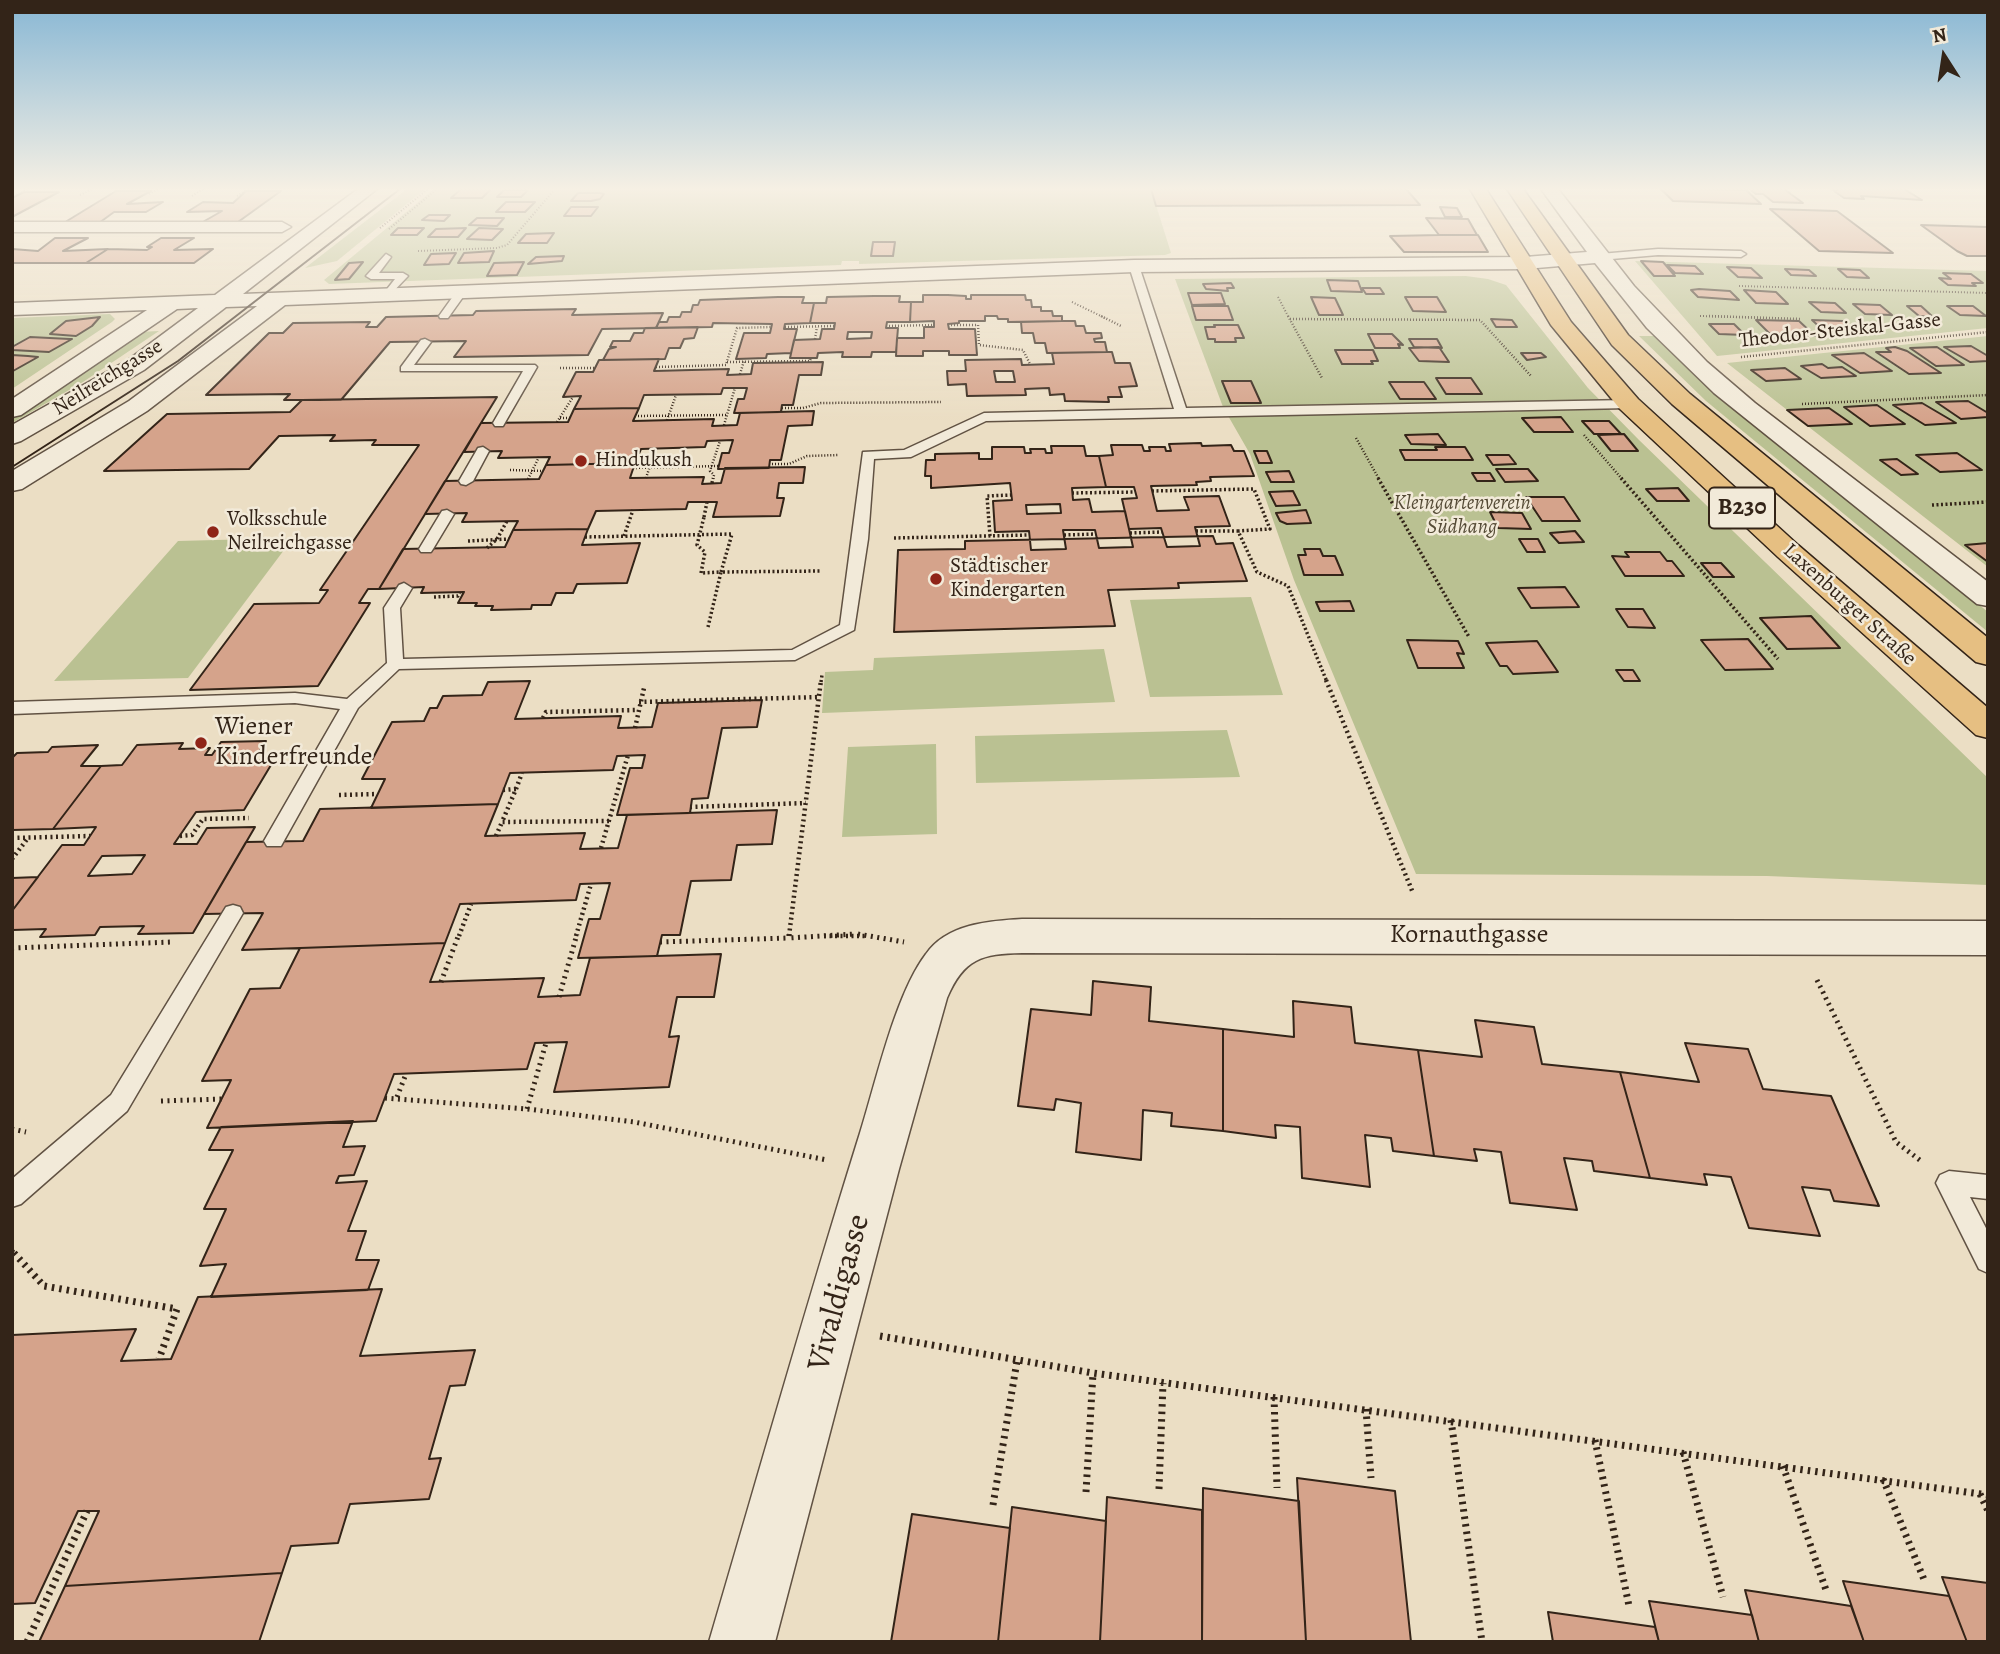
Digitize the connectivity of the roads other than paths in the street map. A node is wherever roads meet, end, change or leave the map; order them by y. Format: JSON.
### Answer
{"nodes":[{"id":1,"x":265,"y":266,"type":"edge"},
{"id":2,"x":379,"y":266,"type":"edge"},
{"id":3,"x":1129,"y":266,"type":"edge"},
{"id":4,"x":1134,"y":266,"type":"edge"},
{"id":5,"x":1527,"y":266,"type":"edge"},
{"id":6,"x":1571,"y":266,"type":"edge"},
{"id":7,"x":1609,"y":266,"type":"edge"},
{"id":8,"x":202,"y":283,"type":"dead end"},
{"id":9,"x":463,"y":290,"type":"junction"},
{"id":10,"x":389,"y":293,"type":"junction"},
{"id":11,"x":282,"y":297,"type":"junction"},
{"id":12,"x":221,"y":300,"type":"junction"},
{"id":13,"x":171,"y":303,"type":"junction"},
{"id":14,"x":12,"y":309,"type":"edge"},
{"id":15,"x":444,"y":316,"type":"dead end"},
{"id":16,"x":425,"y":342,"type":"dead end"},
{"id":17,"x":1629,"y":404,"type":"junction"},
{"id":18,"x":12,"y":410,"type":"edge"},
{"id":19,"x":1181,"y":412,"type":"junction"},
{"id":20,"x":499,"y":423,"type":"dead end"},
{"id":21,"x":12,"y":436,"type":"edge"},
{"id":22,"x":483,"y":451,"type":"dead end"},
{"id":23,"x":466,"y":481,"type":"dead end"},
{"id":24,"x":12,"y":483,"type":"edge"},
{"id":25,"x":447,"y":514,"type":"dead end"},
{"id":26,"x":426,"y":549,"type":"dead end"},
{"id":27,"x":404,"y":588,"type":"dead end"},
{"id":28,"x":1988,"y":597,"type":"edge"},
{"id":29,"x":1988,"y":654,"type":"edge"},
{"id":30,"x":395,"y":664,"type":"junction"},
{"id":31,"x":351,"y":705,"type":"junction"},
{"id":32,"x":12,"y":708,"type":"edge"},
{"id":33,"x":1988,"y":727,"type":"edge"},
{"id":34,"x":274,"y":841,"type":"dead end"},
{"id":35,"x":233,"y":913,"type":"dead end"},
{"id":36,"x":1988,"y":938,"type":"edge"},
{"id":37,"x":953,"y":951,"type":"joint"},
{"id":38,"x":1988,"y":1187,"type":"edge"},
{"id":39,"x":12,"y":1195,"type":"edge"},
{"id":40,"x":1988,"y":1260,"type":"edge"},
{"id":41,"x":742,"y":1642,"type":"edge"}],
"edges":[{"from":1,"to":12,"type":"street","name":"Neilreichgasse"},
{"from":2,"to":10,"type":"lane"},
{"from":3,"to":9,"type":"street"},
{"from":4,"to":19,"type":"lane"},
{"from":5,"to":17,"type":"main road","name":"Laxenburger Straße","number":"B230"},
{"from":6,"to":29,"type":"main road","name":"Laxenburger Straße","number":"B230"},
{"from":7,"to":28,"type":"street"},
{"from":8,"to":13,"type":"street","name":"Neilreichgasse"},
{"from":9,"to":10,"type":"street"},
{"from":9,"to":15,"type":"lane"},
{"from":10,"to":11,"type":"street"},
{"from":11,"to":12,"type":"street"},
{"from":11,"to":24,"type":"street","name":"Neilreichgasse"},
{"from":12,"to":13,"type":"street"},
{"from":12,"to":21,"type":"street","name":"Neilreichgasse"},
{"from":13,"to":14,"type":"street"},
{"from":13,"to":18,"type":"street","name":"Neilreichgasse"},
{"from":16,"to":20,"type":"lane"},
{"from":17,"to":19,"type":"lane"},
{"from":17,"to":33,"type":"main road","name":"Laxenburger Straße","number":"B230"},
{"from":19,"to":30,"type":"lane"},
{"from":22,"to":23,"type":"lane"},
{"from":25,"to":26,"type":"lane"},
{"from":27,"to":30,"type":"lane"},
{"from":30,"to":31,"type":"lane"},
{"from":31,"to":32,"type":"lane"},
{"from":31,"to":34,"type":"lane"},
{"from":35,"to":39,"type":"lane"},
{"from":36,"to":37,"type":"street","name":"Kornauthgasse"},
{"from":37,"to":41,"type":"street","name":"Vivaldigasse"},
{"from":38,"to":40,"type":"lane"}]}
